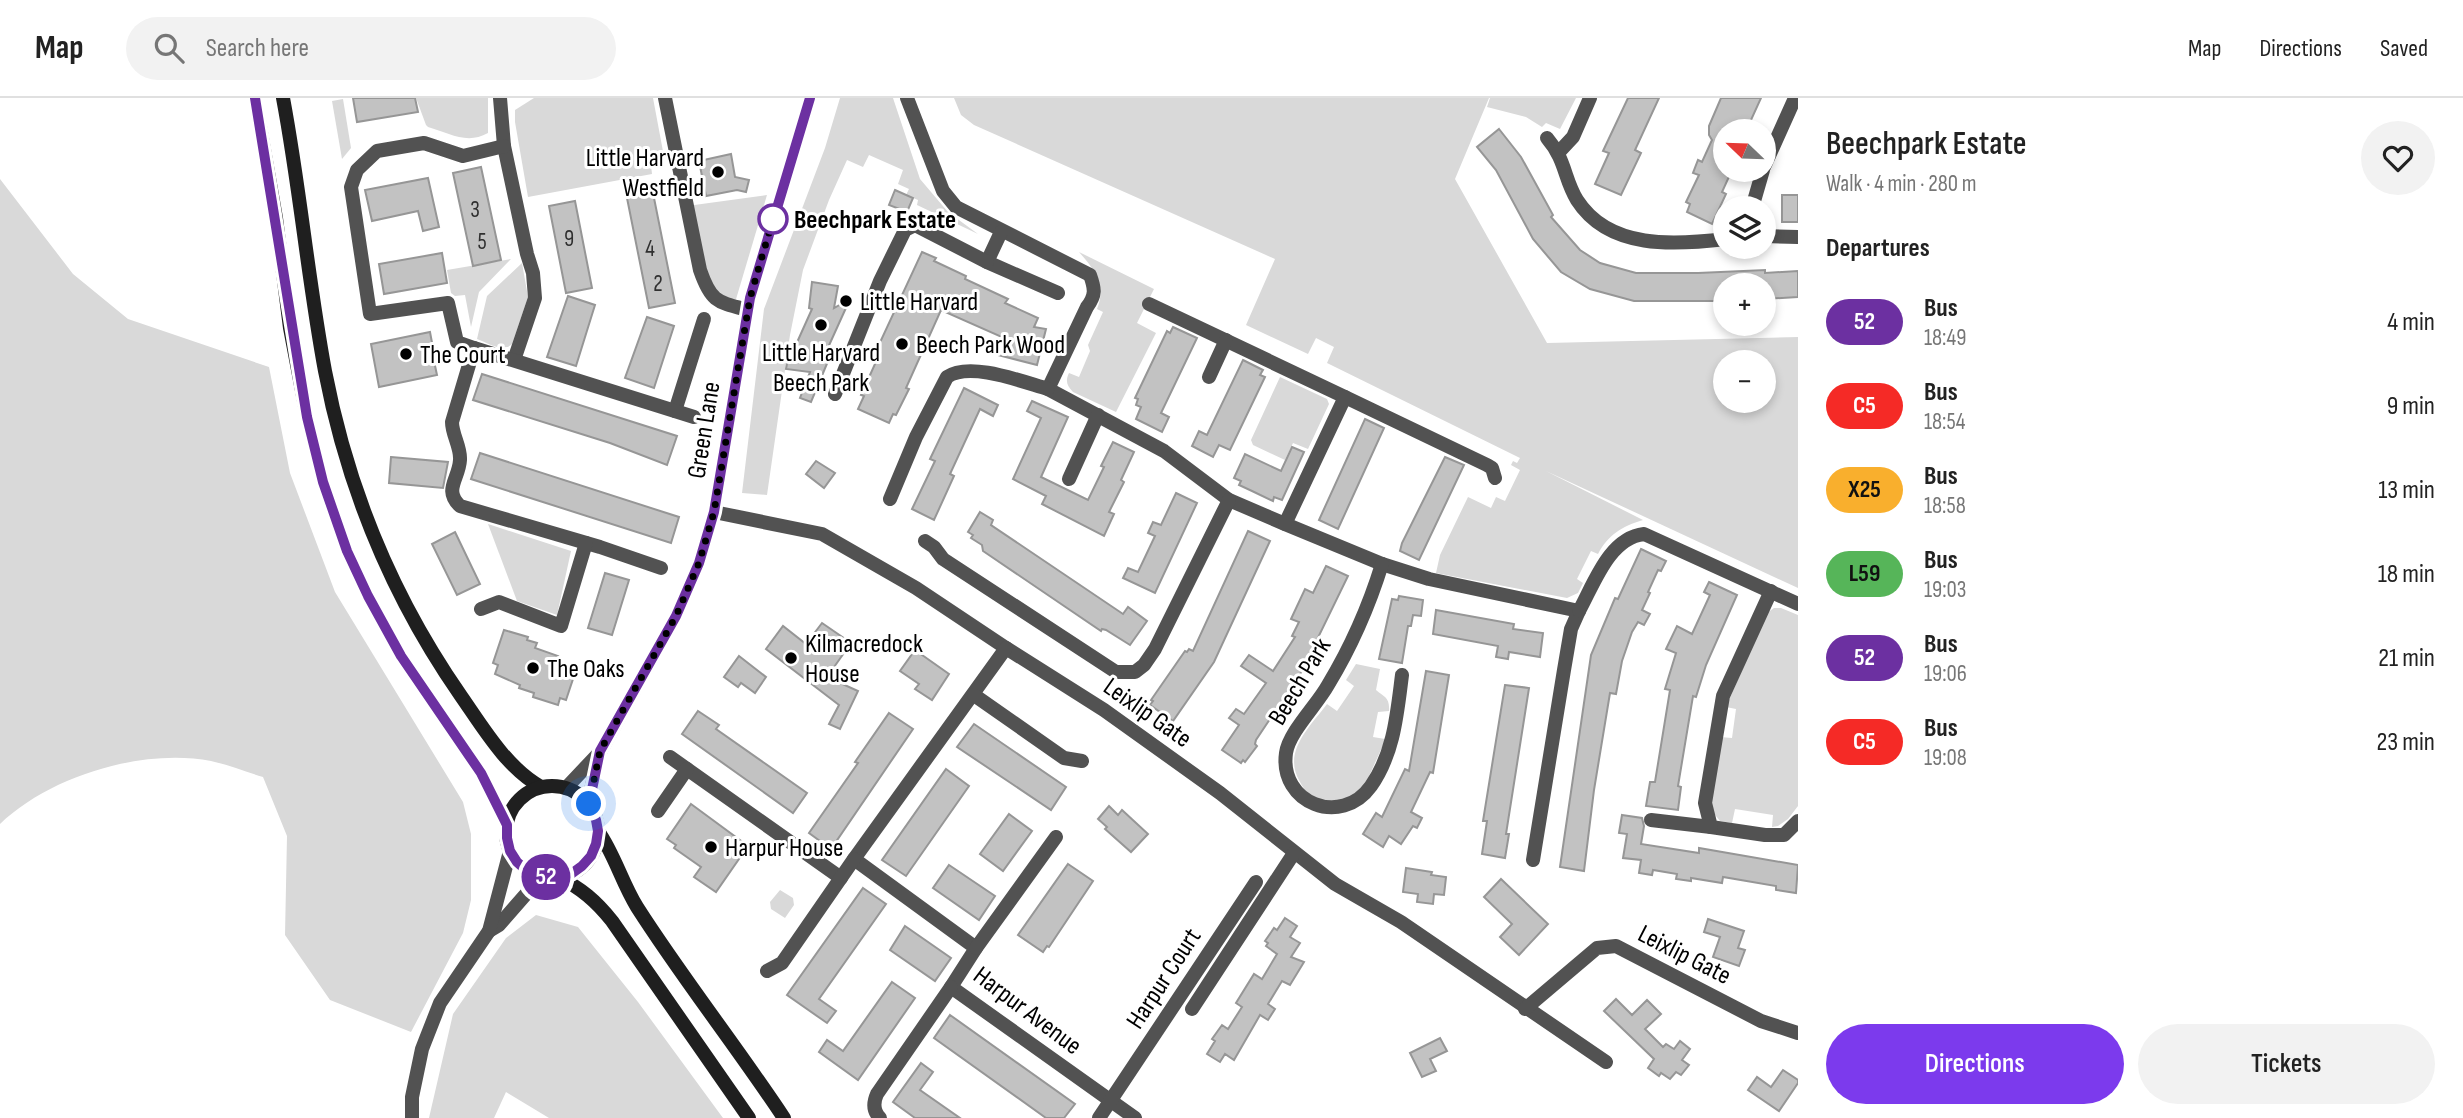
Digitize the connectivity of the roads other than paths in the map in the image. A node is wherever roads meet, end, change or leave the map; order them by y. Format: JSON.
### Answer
{"nodes":[{"id":1,"x":255,"y":98,"type":"edge"},
{"id":2,"x":282,"y":98,"type":"edge"},
{"id":3,"x":500,"y":98,"type":"edge"},
{"id":4,"x":665,"y":98,"type":"edge"},
{"id":5,"x":810,"y":98,"type":"edge"},
{"id":6,"x":907,"y":98,"type":"edge"},
{"id":7,"x":1590,"y":98,"type":"edge"},
{"id":8,"x":1795,"y":98,"type":"edge"},
{"id":9,"x":1546,"y":138,"type":"dead end"},
{"id":10,"x":1776,"y":141,"type":"edge"},
{"id":11,"x":504,"y":146,"type":"junction"},
{"id":12,"x":1559,"y":152,"type":"junction"},
{"id":13,"x":1001,"y":232,"type":"junction"},
{"id":14,"x":1776,"y":236,"type":"edge"},
{"id":15,"x":1798,"y":237,"type":"edge"},
{"id":16,"x":1713,"y":240,"type":"edge"},
{"id":17,"x":987,"y":262,"type":"junction"},
{"id":18,"x":1058,"y":293,"type":"dead end"},
{"id":19,"x":1149,"y":304,"type":"dead end"},
{"id":20,"x":748,"y":310,"type":"junction"},
{"id":21,"x":704,"y":319,"type":"dead end"},
{"id":22,"x":1226,"y":340,"type":"junction"},
{"id":23,"x":474,"y":348,"type":"junction"},
{"id":24,"x":514,"y":360,"type":"junction"},
{"id":25,"x":1209,"y":377,"type":"dead end"},
{"id":26,"x":1048,"y":389,"type":"junction"},
{"id":27,"x":835,"y":394,"type":"dead end"},
{"id":28,"x":1345,"y":397,"type":"junction"},
{"id":29,"x":675,"y":411,"type":"junction"},
{"id":30,"x":1098,"y":415,"type":"junction"},
{"id":31,"x":694,"y":417,"type":"dead end"},
{"id":32,"x":1495,"y":478,"type":"dead end"},
{"id":33,"x":1069,"y":479,"type":"dead end"},
{"id":34,"x":890,"y":499,"type":"dead end"},
{"id":35,"x":1229,"y":500,"type":"junction"},
{"id":36,"x":714,"y":512,"type":"junction"},
{"id":37,"x":1284,"y":524,"type":"junction"},
{"id":38,"x":925,"y":541,"type":"dead end"},
{"id":39,"x":586,"y":543,"type":"junction"},
{"id":40,"x":1382,"y":564,"type":"junction"},
{"id":41,"x":661,"y":568,"type":"dead end"},
{"id":42,"x":1771,"y":591,"type":"junction"},
{"id":43,"x":1798,"y":604,"type":"edge"},
{"id":44,"x":481,"y":609,"type":"dead end"},
{"id":45,"x":1579,"y":611,"type":"junction"},
{"id":46,"x":1006,"y":649,"type":"junction"},
{"id":47,"x":1402,"y":675,"type":"dead end"},
{"id":48,"x":974,"y":695,"type":"junction"},
{"id":49,"x":600,"y":751,"type":"junction"},
{"id":50,"x":670,"y":757,"type":"dead end"},
{"id":51,"x":1082,"y":761,"type":"dead end"},
{"id":52,"x":687,"y":769,"type":"junction"},
{"id":53,"x":541,"y":787,"type":"junction"},
{"id":54,"x":566,"y":788,"type":"junction"},
{"id":55,"x":589,"y":804,"type":"junction"},
{"id":56,"x":658,"y":811,"type":"dead end"},
{"id":57,"x":1651,"y":820,"type":"dead end"},
{"id":58,"x":1798,"y":821,"type":"edge"},
{"id":59,"x":507,"y":825,"type":"junction"},
{"id":60,"x":1711,"y":827,"type":"junction"},
{"id":61,"x":598,"y":831,"type":"junction"},
{"id":62,"x":1056,"y":836,"type":"dead end"},
{"id":63,"x":510,"y":851,"type":"junction"},
{"id":64,"x":1294,"y":853,"type":"junction"},
{"id":65,"x":854,"y":859,"type":"junction"},
{"id":66,"x":1533,"y":860,"type":"dead end"},
{"id":67,"x":541,"y":877,"type":"junction"},
{"id":68,"x":558,"y":877,"type":"junction"},
{"id":69,"x":841,"y":878,"type":"junction"},
{"id":70,"x":1256,"y":882,"type":"dead end"},
{"id":71,"x":489,"y":931,"type":"junction"},
{"id":72,"x":976,"y":948,"type":"junction"},
{"id":73,"x":767,"y":971,"type":"dead end"},
{"id":74,"x":951,"y":987,"type":"junction"},
{"id":75,"x":1192,"y":1009,"type":"dead end"},
{"id":76,"x":1525,"y":1009,"type":"junction"},
{"id":77,"x":1798,"y":1033,"type":"edge"},
{"id":78,"x":1606,"y":1062,"type":"dead end"},
{"id":79,"x":1111,"y":1101,"type":"junction"},
{"id":80,"x":412,"y":1118,"type":"edge"},
{"id":81,"x":749,"y":1118,"type":"edge"},
{"id":82,"x":784,"y":1118,"type":"edge"},
{"id":83,"x":880,"y":1118,"type":"edge"},
{"id":84,"x":1099,"y":1118,"type":"edge"},
{"id":85,"x":1135,"y":1118,"type":"edge"}],
"edges":[{"from":1,"to":59,"type":"main road"},
{"from":2,"to":53,"type":"main road"},
{"from":3,"to":11,"type":"street"},
{"from":4,"to":20,"type":"street"},
{"from":5,"to":20,"type":"street","name":"Green Lane"},
{"from":6,"to":13,"type":"street"},
{"from":7,"to":12,"type":"street"},
{"from":8,"to":10,"type":"street"},
{"from":9,"to":12,"type":"street"},
{"from":11,"to":23,"type":"street"},
{"from":11,"to":24,"type":"street"},
{"from":12,"to":16,"type":"street"},
{"from":13,"to":17,"type":"street"},
{"from":13,"to":26,"type":"street"},
{"from":14,"to":15,"type":"street"},
{"from":17,"to":18,"type":"street"},
{"from":17,"to":27,"type":"street"},
{"from":19,"to":22,"type":"street"},
{"from":20,"to":36,"type":"street","name":"Green Lane"},
{"from":21,"to":29,"type":"street"},
{"from":22,"to":25,"type":"street"},
{"from":22,"to":28,"type":"street"},
{"from":23,"to":24,"type":"street"},
{"from":23,"to":39,"type":"street"},
{"from":24,"to":29,"type":"street"},
{"from":26,"to":30,"type":"street"},
{"from":26,"to":34,"type":"street"},
{"from":28,"to":32,"type":"street"},
{"from":28,"to":37,"type":"street"},
{"from":29,"to":31,"type":"street"},
{"from":30,"to":33,"type":"street"},
{"from":30,"to":35,"type":"street"},
{"from":35,"to":37,"type":"street"},
{"from":35,"to":38,"type":"street"},
{"from":36,"to":46,"type":"street","name":"Leixlip Gate"},
{"from":36,"to":49,"type":"street","name":"Green Lane"},
{"from":37,"to":40,"type":"street"},
{"from":39,"to":41,"type":"street"},
{"from":39,"to":44,"type":"street"},
{"from":40,"to":45,"type":"street"},
{"from":40,"to":47,"type":"street","name":"Beech Park"},
{"from":42,"to":43,"type":"street"},
{"from":42,"to":45,"type":"street"},
{"from":42,"to":60,"type":"street"},
{"from":45,"to":66,"type":"street"},
{"from":46,"to":48,"type":"street"},
{"from":46,"to":64,"type":"street","name":"Leixlip Gate"},
{"from":48,"to":51,"type":"street"},
{"from":48,"to":65,"type":"street"},
{"from":49,"to":54,"type":"street","name":"Green Lane"},
{"from":49,"to":55,"type":"street","name":"Green Lane"},
{"from":50,"to":52,"type":"street"},
{"from":52,"to":56,"type":"street"},
{"from":52,"to":69,"type":"street"},
{"from":53,"to":54,"type":"main road"},
{"from":53,"to":59,"type":"main road"},
{"from":54,"to":55,"type":"main road"},
{"from":55,"to":61,"type":"main road"},
{"from":57,"to":60,"type":"street"},
{"from":58,"to":60,"type":"street"},
{"from":59,"to":63,"type":"main road"},
{"from":61,"to":68,"type":"main road"},
{"from":61,"to":82,"type":"main road"},
{"from":62,"to":72,"type":"street"},
{"from":63,"to":67,"type":"main road"},
{"from":63,"to":71,"type":"street"},
{"from":64,"to":75,"type":"street"},
{"from":64,"to":76,"type":"street","name":"Leixlip Gate"},
{"from":65,"to":69,"type":"street"},
{"from":65,"to":72,"type":"street","name":"Harpur Avenue"},
{"from":67,"to":68,"type":"main road"},
{"from":67,"to":71,"type":"street"},
{"from":68,"to":81,"type":"main road"},
{"from":69,"to":73,"type":"street"},
{"from":70,"to":79,"type":"street","name":"Harpur Court"},
{"from":71,"to":80,"type":"street"},
{"from":72,"to":74,"type":"street","name":"Harpur Avenue"},
{"from":74,"to":79,"type":"street","name":"Harpur Avenue"},
{"from":74,"to":83,"type":"street"},
{"from":76,"to":77,"type":"street","name":"Leixlip Gate"},
{"from":76,"to":78,"type":"street","name":"Leixlip Gate"},
{"from":79,"to":84,"type":"street","name":"Harpur Court"},
{"from":79,"to":85,"type":"street","name":"Harpur Avenue"}]}
